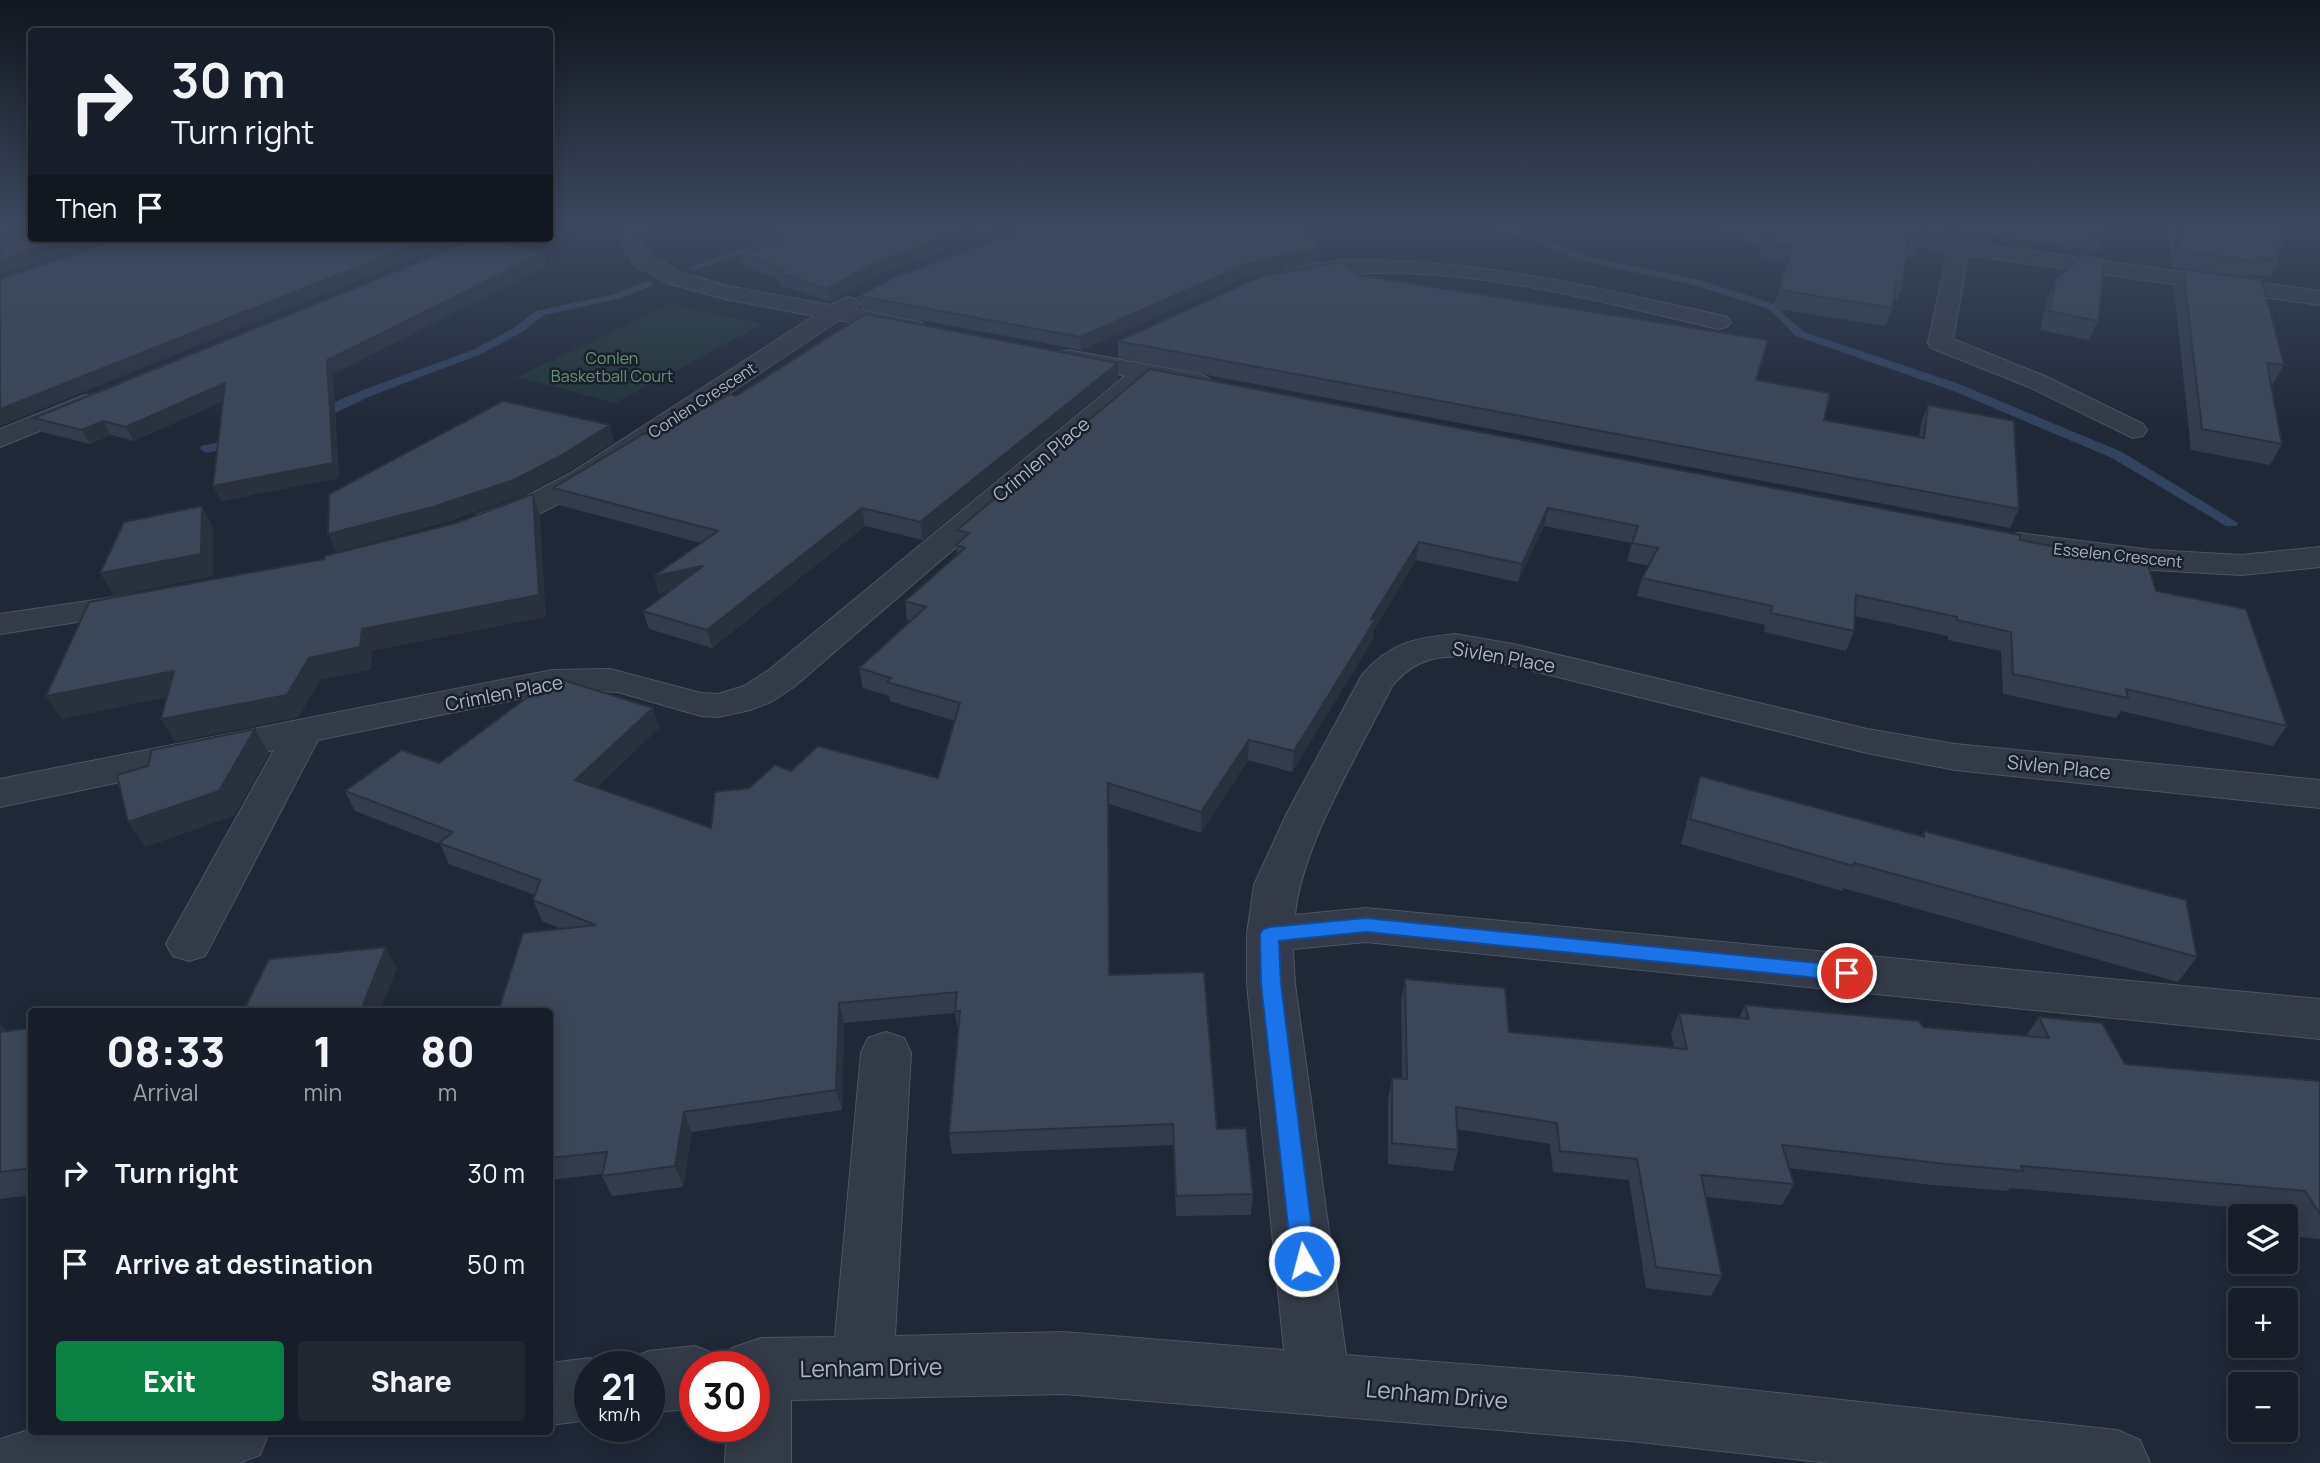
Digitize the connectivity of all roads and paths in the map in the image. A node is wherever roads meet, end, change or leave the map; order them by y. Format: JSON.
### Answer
{"nodes":[{"id":1,"x":732,"y":293,"type":"edge"},
{"id":2,"x":1588,"y":293,"type":"edge"},
{"id":3,"x":1950,"y":293,"type":"edge"},
{"id":4,"x":2287,"y":293,"type":"edge"},
{"id":5,"x":866,"y":294,"type":"edge"},
{"id":6,"x":2320,"y":298,"type":"edge"},
{"id":7,"x":834,"y":311,"type":"junction"},
{"id":8,"x":1719,"y":322,"type":"dead end"},
{"id":9,"x":941,"y":332,"type":"edge"},
{"id":10,"x":1125,"y":343,"type":"edge"},
{"id":11,"x":1047,"y":353,"type":"edge"},
{"id":12,"x":1087,"y":360,"type":"junction"},
{"id":13,"x":1145,"y":372,"type":"junction"},
{"id":14,"x":1221,"y":387,"type":"edge"},
{"id":15,"x":109,"y":394,"type":"edge"},
{"id":16,"x":2133,"y":430,"type":"dead end"},
{"id":17,"x":0,"y":439,"type":"edge"},
{"id":18,"x":464,"y":530,"type":"edge"},
{"id":19,"x":2000,"y":538,"type":"edge"},
{"id":20,"x":2320,"y":557,"type":"edge"},
{"id":21,"x":166,"y":598,"type":"edge"},
{"id":22,"x":0,"y":624,"type":"edge"},
{"id":23,"x":303,"y":733,"type":"junction"},
{"id":24,"x":0,"y":793,"type":"edge"},
{"id":25,"x":2320,"y":794,"type":"edge"},
{"id":26,"x":1270,"y":934,"type":"junction"},
{"id":27,"x":190,"y":944,"type":"dead end"},
{"id":28,"x":2320,"y":1019,"type":"edge"},
{"id":29,"x":886,"y":1053,"type":"dead end"},
{"id":30,"x":863,"y":1367,"type":"junction"},
{"id":31,"x":770,"y":1370,"type":"edge"},
{"id":32,"x":1319,"y":1385,"type":"junction"},
{"id":33,"x":574,"y":1391,"type":"edge"},
{"id":34,"x":553,"y":1394,"type":"edge"},
{"id":35,"x":216,"y":1435,"type":"edge"},
{"id":36,"x":758,"y":1442,"type":"edge"},
{"id":37,"x":21,"y":1463,"type":"edge"},
{"id":38,"x":758,"y":1463,"type":"edge"},
{"id":39,"x":2117,"y":1463,"type":"edge"}],
"edges":[{"from":1,"to":7,"type":"street"},
{"from":2,"to":8,"type":"street"},
{"from":3,"to":16,"type":"street"},
{"from":4,"to":6,"type":"street"},
{"from":5,"to":7,"type":"street","name":"Conlen Crescent"},
{"from":7,"to":9,"type":"street"},
{"from":7,"to":18,"type":"street","name":"Conlen Crescent"},
{"from":10,"to":12,"type":"street"},
{"from":11,"to":12,"type":"street"},
{"from":12,"to":13,"type":"street"},
{"from":13,"to":14,"type":"street"},
{"from":13,"to":23,"type":"street","name":"Crimlen Place"},
{"from":15,"to":17,"type":"street"},
{"from":19,"to":20,"type":"street","name":"Esselen Crescent"},
{"from":21,"to":22,"type":"street"},
{"from":23,"to":24,"type":"street","name":"Crimlen Place"},
{"from":23,"to":27,"type":"street"},
{"from":25,"to":26,"type":"street","name":"Sivlen Place"},
{"from":26,"to":28,"type":"street"},
{"from":26,"to":32,"type":"street","name":"Sivlen Place"},
{"from":29,"to":30,"type":"street"},
{"from":30,"to":31,"type":"street","name":"Lenham Drive"},
{"from":30,"to":32,"type":"street","name":"Lenham Drive"},
{"from":32,"to":39,"type":"street","name":"Lenham Drive"},
{"from":33,"to":34,"type":"street"},
{"from":35,"to":37,"type":"street"},
{"from":36,"to":38,"type":"street"}]}
